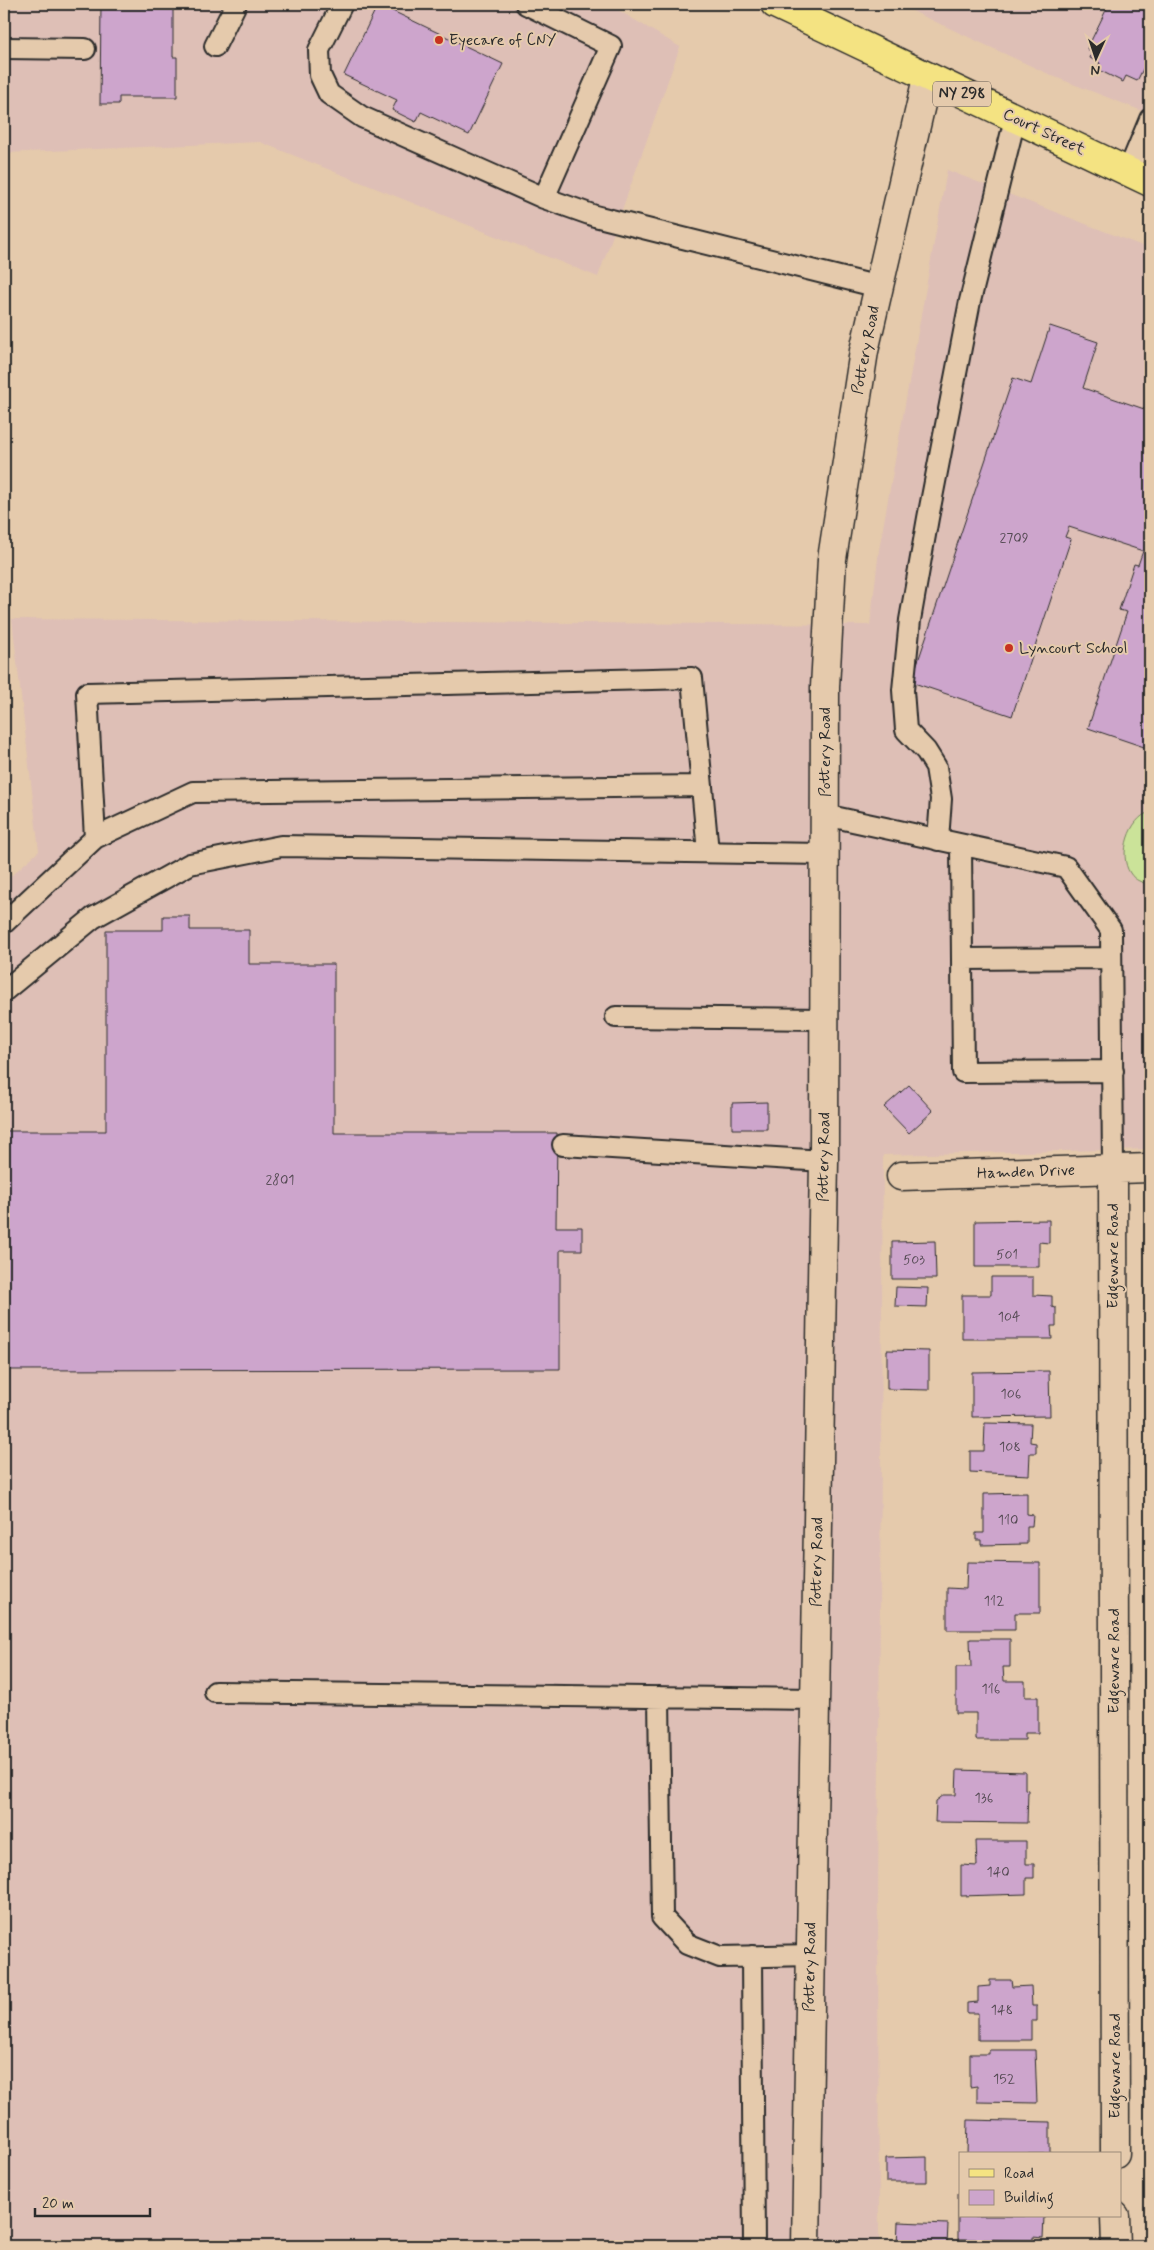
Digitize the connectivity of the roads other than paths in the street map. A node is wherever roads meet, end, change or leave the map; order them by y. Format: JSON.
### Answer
{"nodes":[{"id":1,"x":236,"y":4,"type":"edge"},
{"id":2,"x":342,"y":4,"type":"edge"},
{"id":3,"x":526,"y":4,"type":"edge"},
{"id":4,"x":775,"y":4,"type":"edge"},
{"id":5,"x":809,"y":11,"type":"edge"},
{"id":6,"x":215,"y":46,"type":"dead end"},
{"id":7,"x":4,"y":48,"type":"edge"},
{"id":8,"x":85,"y":49,"type":"dead end"},
{"id":9,"x":927,"y":78,"type":"junction"},
{"id":10,"x":1015,"y":119,"type":"junction"},
{"id":11,"x":1150,"y":119,"type":"edge"},
{"id":12,"x":1139,"y":178,"type":"edge"},
{"id":13,"x":544,"y":198,"type":"junction"},
{"id":14,"x":879,"y":287,"type":"junction"},
{"id":15,"x":702,"y":786,"type":"junction"},
{"id":16,"x":825,"y":814,"type":"junction"},
{"id":17,"x":95,"y":838,"type":"junction"},
{"id":18,"x":938,"y":840,"type":"junction"},
{"id":19,"x":961,"y":845,"type":"junction"},
{"id":20,"x":708,"y":852,"type":"junction"},
{"id":21,"x":825,"y":854,"type":"junction"},
{"id":22,"x":4,"y":923,"type":"edge"},
{"id":23,"x":1111,"y":958,"type":"junction"},
{"id":24,"x":962,"y":959,"type":"junction"},
{"id":25,"x":4,"y":991,"type":"edge"},
{"id":26,"x":616,"y":1017,"type":"dead end"},
{"id":27,"x":824,"y":1019,"type":"junction"},
{"id":28,"x":1112,"y":1071,"type":"junction"},
{"id":29,"x":563,"y":1145,"type":"dead end"},
{"id":30,"x":824,"y":1161,"type":"junction"},
{"id":31,"x":1150,"y":1168,"type":"edge"},
{"id":32,"x":1113,"y":1169,"type":"junction"},
{"id":33,"x":901,"y":1176,"type":"dead end"},
{"id":34,"x":215,"y":1692,"type":"dead end"},
{"id":35,"x":659,"y":1697,"type":"junction"},
{"id":36,"x":815,"y":1699,"type":"junction"},
{"id":37,"x":752,"y":1956,"type":"junction"},
{"id":38,"x":810,"y":1956,"type":"junction"},
{"id":39,"x":1115,"y":2152,"type":"edge"},
{"id":40,"x":1116,"y":2218,"type":"edge"},
{"id":41,"x":754,"y":2246,"type":"edge"},
{"id":42,"x":806,"y":2246,"type":"edge"},
{"id":43,"x":1116,"y":2246,"type":"edge"}],
"edges":[{"from":1,"to":6,"type":"lane"},
{"from":2,"to":13,"type":"lane"},
{"from":3,"to":13,"type":"lane"},
{"from":4,"to":5,"type":"main road","name":"Court Street","number":"NY 298"},
{"from":5,"to":9,"type":"main road","name":"Court Street","number":"NY 298"},
{"from":7,"to":8,"type":"lane"},
{"from":9,"to":10,"type":"main road","name":"Court Street","number":"NY 298"},
{"from":9,"to":14,"type":"street","name":"Pottery Road"},
{"from":10,"to":12,"type":"main road","name":"Court Street","number":"NY 298"},
{"from":10,"to":18,"type":"lane"},
{"from":11,"to":12,"type":"lane"},
{"from":13,"to":14,"type":"lane"},
{"from":14,"to":16,"type":"street","name":"Pottery Road"},
{"from":15,"to":17,"type":"lane"},
{"from":15,"to":17,"type":"lane"},
{"from":15,"to":20,"type":"lane"},
{"from":16,"to":18,"type":"lane"},
{"from":16,"to":21,"type":"street","name":"Pottery Road"},
{"from":17,"to":22,"type":"lane"},
{"from":18,"to":19,"type":"lane"},
{"from":19,"to":23,"type":"lane"},
{"from":19,"to":24,"type":"lane"},
{"from":20,"to":21,"type":"lane"},
{"from":20,"to":25,"type":"lane"},
{"from":21,"to":27,"type":"street","name":"Pottery Road"},
{"from":23,"to":24,"type":"lane"},
{"from":23,"to":28,"type":"lane"},
{"from":24,"to":28,"type":"lane"},
{"from":26,"to":27,"type":"lane"},
{"from":27,"to":30,"type":"street","name":"Pottery Road"},
{"from":28,"to":32,"type":"lane"},
{"from":29,"to":30,"type":"lane"},
{"from":30,"to":36,"type":"street","name":"Pottery Road"},
{"from":31,"to":32,"type":"street","name":"Hamden Drive"},
{"from":32,"to":33,"type":"street","name":"Hamden Drive"},
{"from":32,"to":39,"type":"street","name":"Edgeware Road"},
{"from":34,"to":35,"type":"lane"},
{"from":35,"to":36,"type":"lane"},
{"from":35,"to":37,"type":"lane"},
{"from":36,"to":38,"type":"street","name":"Pottery Road"},
{"from":37,"to":38,"type":"lane"},
{"from":37,"to":41,"type":"lane"},
{"from":38,"to":42,"type":"street","name":"Pottery Road"},
{"from":40,"to":43,"type":"street"}]}
